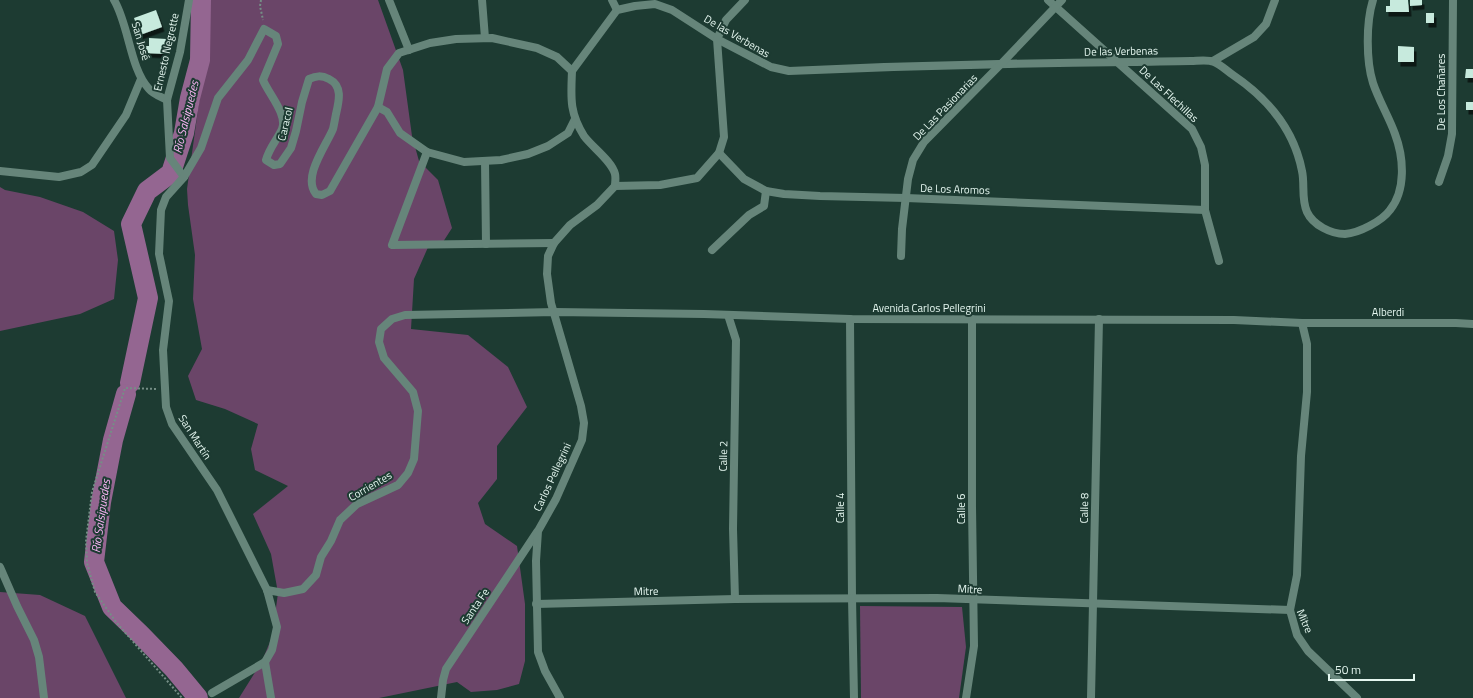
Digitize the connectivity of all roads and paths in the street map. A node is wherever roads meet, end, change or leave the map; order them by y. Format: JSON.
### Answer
{"nodes":[{"id":1,"x":114,"y":0,"type":"edge"},
{"id":2,"x":189,"y":0,"type":"edge"},
{"id":3,"x":261,"y":0,"type":"edge"},
{"id":4,"x":389,"y":0,"type":"edge"},
{"id":5,"x":482,"y":0,"type":"edge"},
{"id":6,"x":612,"y":0,"type":"edge"},
{"id":7,"x":745,"y":0,"type":"edge"},
{"id":8,"x":1048,"y":0,"type":"edge"},
{"id":9,"x":1062,"y":0,"type":"edge"},
{"id":10,"x":1275,"y":0,"type":"edge"},
{"id":11,"x":1373,"y":0,"type":"edge"},
{"id":12,"x":1453,"y":0,"type":"edge"},
{"id":13,"x":1056,"y":7,"type":"junction"},
{"id":14,"x":617,"y":10,"type":"junction"},
{"id":15,"x":264,"y":29,"type":"junction"},
{"id":16,"x":485,"y":38,"type":"junction"},
{"id":17,"x":717,"y":39,"type":"junction"},
{"id":18,"x":409,"y":50,"type":"junction"},
{"id":19,"x":1213,"y":61,"type":"junction"},
{"id":20,"x":1118,"y":62,"type":"junction"},
{"id":21,"x":1002,"y":63,"type":"junction"},
{"id":22,"x":572,"y":71,"type":"junction"},
{"id":23,"x":142,"y":79,"type":"junction"},
{"id":24,"x":167,"y":100,"type":"junction"},
{"id":25,"x":378,"y":107,"type":"junction"},
{"id":26,"x":576,"y":119,"type":"junction"},
{"id":27,"x":427,"y":152,"type":"junction"},
{"id":28,"x":719,"y":152,"type":"junction"},
{"id":29,"x":485,"y":161,"type":"junction"},
{"id":30,"x":0,"y":171,"type":"edge"},
{"id":31,"x":184,"y":177,"type":"junction"},
{"id":32,"x":1439,"y":182,"type":"dead end"},
{"id":33,"x":615,"y":186,"type":"junction"},
{"id":34,"x":766,"y":191,"type":"junction"},
{"id":35,"x":906,"y":198,"type":"junction"},
{"id":36,"x":1205,"y":210,"type":"junction"},
{"id":37,"x":554,"y":243,"type":"junction"},
{"id":38,"x":486,"y":244,"type":"junction"},
{"id":39,"x":712,"y":250,"type":"dead end"},
{"id":40,"x":901,"y":256,"type":"dead end"},
{"id":41,"x":1219,"y":261,"type":"dead end"},
{"id":42,"x":555,"y":312,"type":"junction"},
{"id":43,"x":728,"y":315,"type":"junction"},
{"id":44,"x":850,"y":319,"type":"junction"},
{"id":45,"x":972,"y":319,"type":"junction"},
{"id":46,"x":1099,"y":320,"type":"junction"},
{"id":47,"x":1302,"y":323,"type":"junction"},
{"id":48,"x":1473,"y":324,"type":"edge"},
{"id":49,"x":165,"y":390,"type":"junction"},
{"id":50,"x":538,"y":531,"type":"junction"},
{"id":51,"x":0,"y":567,"type":"edge"},
{"id":52,"x":267,"y":590,"type":"junction"},
{"id":53,"x":852,"y":598,"type":"junction"},
{"id":54,"x":735,"y":599,"type":"junction"},
{"id":55,"x":972,"y":600,"type":"junction"},
{"id":56,"x":536,"y":604,"type":"junction"},
{"id":57,"x":1093,"y":604,"type":"junction"},
{"id":58,"x":1290,"y":610,"type":"junction"},
{"id":59,"x":265,"y":662,"type":"junction"},
{"id":60,"x":212,"y":693,"type":"dead end"},
{"id":61,"x":44,"y":698,"type":"edge"},
{"id":62,"x":182,"y":698,"type":"edge"},
{"id":63,"x":270,"y":698,"type":"edge"},
{"id":64,"x":440,"y":698,"type":"edge"},
{"id":65,"x":560,"y":698,"type":"edge"},
{"id":66,"x":854,"y":698,"type":"edge"},
{"id":67,"x":966,"y":698,"type":"edge"},
{"id":68,"x":1090,"y":698,"type":"edge"},
{"id":69,"x":1357,"y":698,"type":"edge"}],
"edges":[{"from":1,"to":23,"type":"street","name":"San José"},
{"from":2,"to":24,"type":"street","name":"Ernesto Negrette"},
{"from":3,"to":15,"type":"path"},
{"from":4,"to":18,"type":"street"},
{"from":5,"to":16,"type":"street"},
{"from":6,"to":14,"type":"street"},
{"from":7,"to":17,"type":"street"},
{"from":8,"to":13,"type":"street","name":"De Las Flechillas"},
{"from":9,"to":13,"type":"street","name":"De Las Pasionarias"},
{"from":10,"to":19,"type":"street"},
{"from":11,"to":19,"type":"street"},
{"from":12,"to":32,"type":"street","name":"De Los Chañares"},
{"from":13,"to":20,"type":"street","name":"De Las Flechillas"},
{"from":13,"to":21,"type":"street","name":"De Las Pasionarias"},
{"from":14,"to":17,"type":"street","name":"De las Verbenas"},
{"from":14,"to":22,"type":"street"},
{"from":15,"to":25,"type":"street","name":"Caracol"},
{"from":15,"to":31,"type":"street"},
{"from":16,"to":18,"type":"street","name":"Caracol"},
{"from":16,"to":22,"type":"street","name":"Caracol"},
{"from":17,"to":21,"type":"street","name":"De las Verbenas"},
{"from":17,"to":28,"type":"street"},
{"from":18,"to":25,"type":"street","name":"Caracol"},
{"from":19,"to":20,"type":"street","name":"De las Verbenas"},
{"from":20,"to":21,"type":"street","name":"De las Verbenas"},
{"from":20,"to":36,"type":"street","name":"De Las Flechillas"},
{"from":21,"to":35,"type":"street","name":"De Las Pasionarias"},
{"from":22,"to":26,"type":"street"},
{"from":23,"to":24,"type":"street","name":"San José"},
{"from":23,"to":30,"type":"street"},
{"from":24,"to":31,"type":"street","name":"Ernesto Negrette"},
{"from":25,"to":27,"type":"street"},
{"from":26,"to":29,"type":"street"},
{"from":26,"to":33,"type":"street"},
{"from":27,"to":29,"type":"street"},
{"from":27,"to":38,"type":"street"},
{"from":28,"to":33,"type":"street"},
{"from":28,"to":34,"type":"street","name":"De Los Aromos"},
{"from":29,"to":38,"type":"street"},
{"from":31,"to":49,"type":"street","name":"San Martín"},
{"from":33,"to":37,"type":"street"},
{"from":34,"to":35,"type":"street","name":"De Los Aromos"},
{"from":34,"to":39,"type":"street"},
{"from":35,"to":36,"type":"street","name":"De Los Aromos"},
{"from":35,"to":40,"type":"street","name":"De Las Pasionarias"},
{"from":36,"to":41,"type":"street","name":"De Las Flechillas"},
{"from":37,"to":38,"type":"street"},
{"from":37,"to":42,"type":"street","name":"Carlos Pellegrini"},
{"from":42,"to":43,"type":"street","name":"Avenida Carlos Pellegrini"},
{"from":42,"to":50,"type":"street","name":"Carlos Pellegrini"},
{"from":42,"to":52,"type":"street","name":"Corrientes"},
{"from":43,"to":44,"type":"street","name":"Avenida Carlos Pellegrini"},
{"from":43,"to":54,"type":"street","name":"Calle 2"},
{"from":44,"to":45,"type":"street","name":"Avenida Carlos Pellegrini"},
{"from":44,"to":53,"type":"street","name":"Calle 4"},
{"from":45,"to":46,"type":"street","name":"Avenida Carlos Pellegrini"},
{"from":45,"to":55,"type":"street","name":"Calle 6"},
{"from":46,"to":47,"type":"street","name":"Avenida Carlos Pellegrini"},
{"from":46,"to":57,"type":"street","name":"Calle 8"},
{"from":47,"to":48,"type":"street","name":"Alberdi"},
{"from":47,"to":58,"type":"street"},
{"from":49,"to":52,"type":"street","name":"San Martín"},
{"from":49,"to":62,"type":"path"},
{"from":50,"to":56,"type":"street","name":"Carlos Pellegrini"},
{"from":50,"to":64,"type":"street","name":"Santa Fe"},
{"from":51,"to":61,"type":"street"},
{"from":52,"to":59,"type":"street","name":"San Martín"},
{"from":53,"to":54,"type":"street","name":"Mitre"},
{"from":53,"to":55,"type":"street","name":"Mitre"},
{"from":53,"to":66,"type":"street","name":"Calle 4"},
{"from":54,"to":56,"type":"street","name":"Mitre"},
{"from":55,"to":57,"type":"street","name":"Mitre"},
{"from":55,"to":67,"type":"street","name":"Calle 6"},
{"from":56,"to":65,"type":"street","name":"Carlos Pellegrini"},
{"from":57,"to":58,"type":"street","name":"Mitre"},
{"from":57,"to":68,"type":"street","name":"Calle 8"},
{"from":58,"to":69,"type":"street","name":"Mitre"},
{"from":59,"to":60,"type":"street"},
{"from":59,"to":63,"type":"street"}]}
